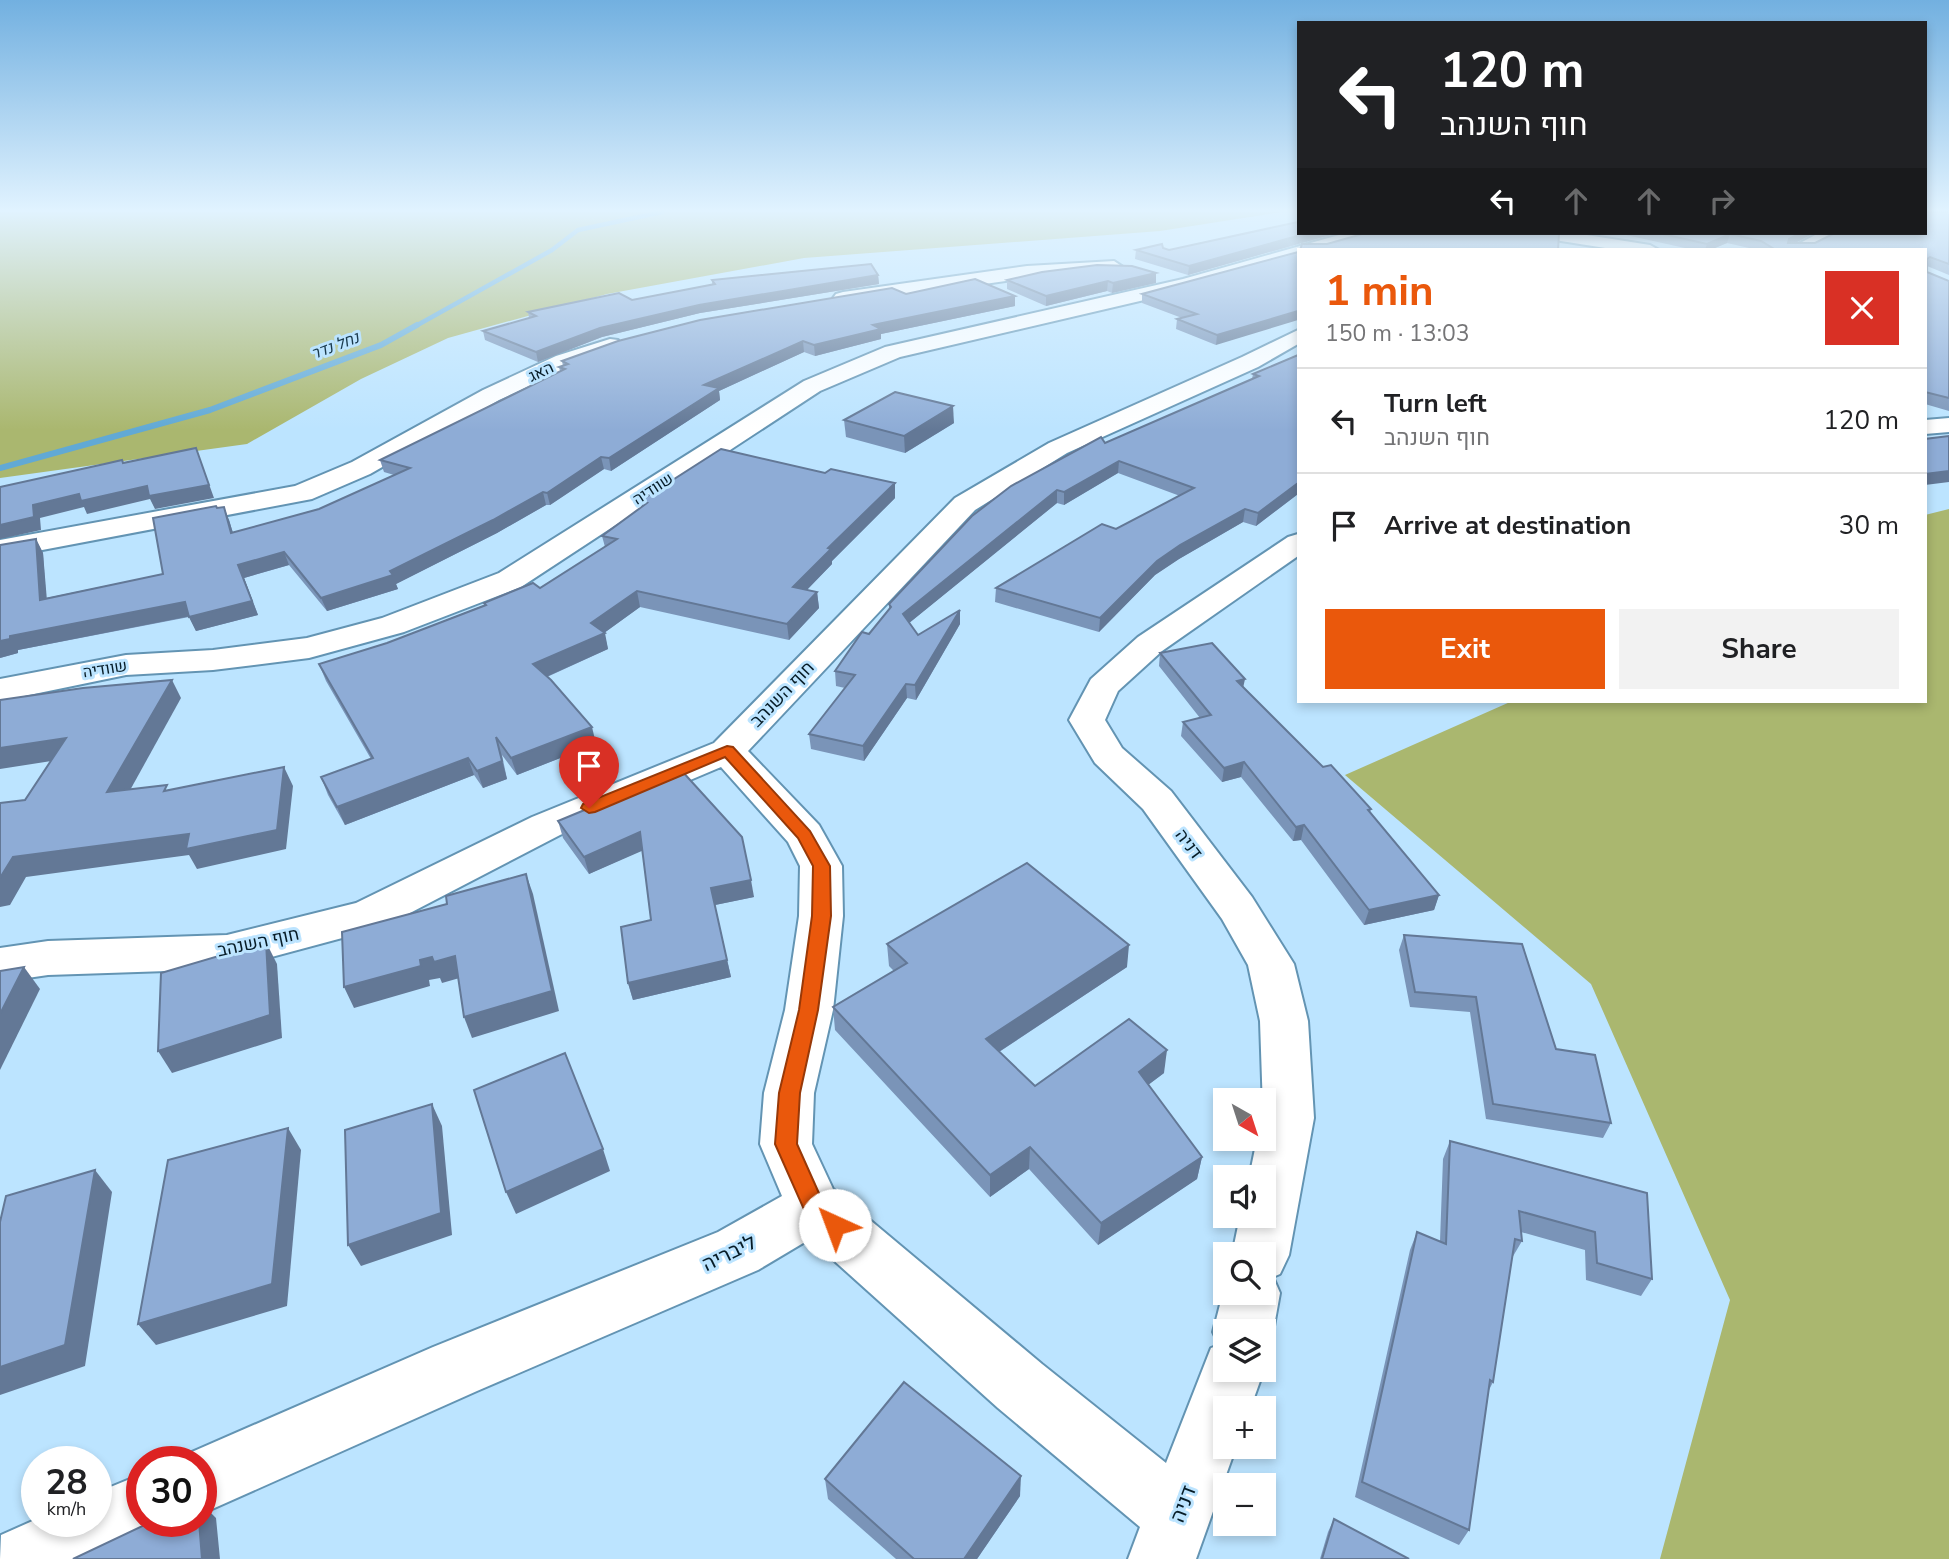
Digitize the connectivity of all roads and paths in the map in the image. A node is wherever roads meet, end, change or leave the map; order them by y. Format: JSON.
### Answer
{"nodes":[{"id":1,"x":938,"y":285,"type":"edge"},
{"id":2,"x":1184,"y":285,"type":"edge"},
{"id":3,"x":824,"y":301,"type":"edge"},
{"id":4,"x":1297,"y":337,"type":"edge"},
{"id":5,"x":637,"y":338,"type":"edge"},
{"id":6,"x":1949,"y":425,"type":"edge"},
{"id":7,"x":1927,"y":427,"type":"edge"},
{"id":8,"x":1297,"y":544,"type":"edge"},
{"id":9,"x":0,"y":549,"type":"edge"},
{"id":10,"x":0,"y":690,"type":"edge"},
{"id":11,"x":727,"y":751,"type":"junction"},
{"id":12,"x":0,"y":965,"type":"edge"},
{"id":13,"x":814,"y":1207,"type":"junction"},
{"id":14,"x":1262,"y":1242,"type":"edge"},
{"id":15,"x":1229,"y":1382,"type":"edge"},
{"id":16,"x":217,"y":1474,"type":"edge"},
{"id":17,"x":126,"y":1514,"type":"edge"},
{"id":18,"x":1171,"y":1537,"type":"edge"},
{"id":19,"x":25,"y":1559,"type":"edge"}],
"edges":[{"from":1,"to":3,"type":"street"},
{"from":2,"to":10,"type":"street","name":"שוודיה"},
{"from":4,"to":11,"type":"street","name":"חוף השנהב"},
{"from":5,"to":9,"type":"street","name":"האג"},
{"from":6,"to":7,"type":"street"},
{"from":8,"to":14,"type":"street","name":"דניה"},
{"from":11,"to":12,"type":"street","name":"חוף השנהב"},
{"from":11,"to":13,"type":"street"},
{"from":13,"to":16,"type":"street","name":"ליבריה"},
{"from":13,"to":18,"type":"street"},
{"from":15,"to":18,"type":"street","name":"דניה"},
{"from":17,"to":19,"type":"street"}]}
